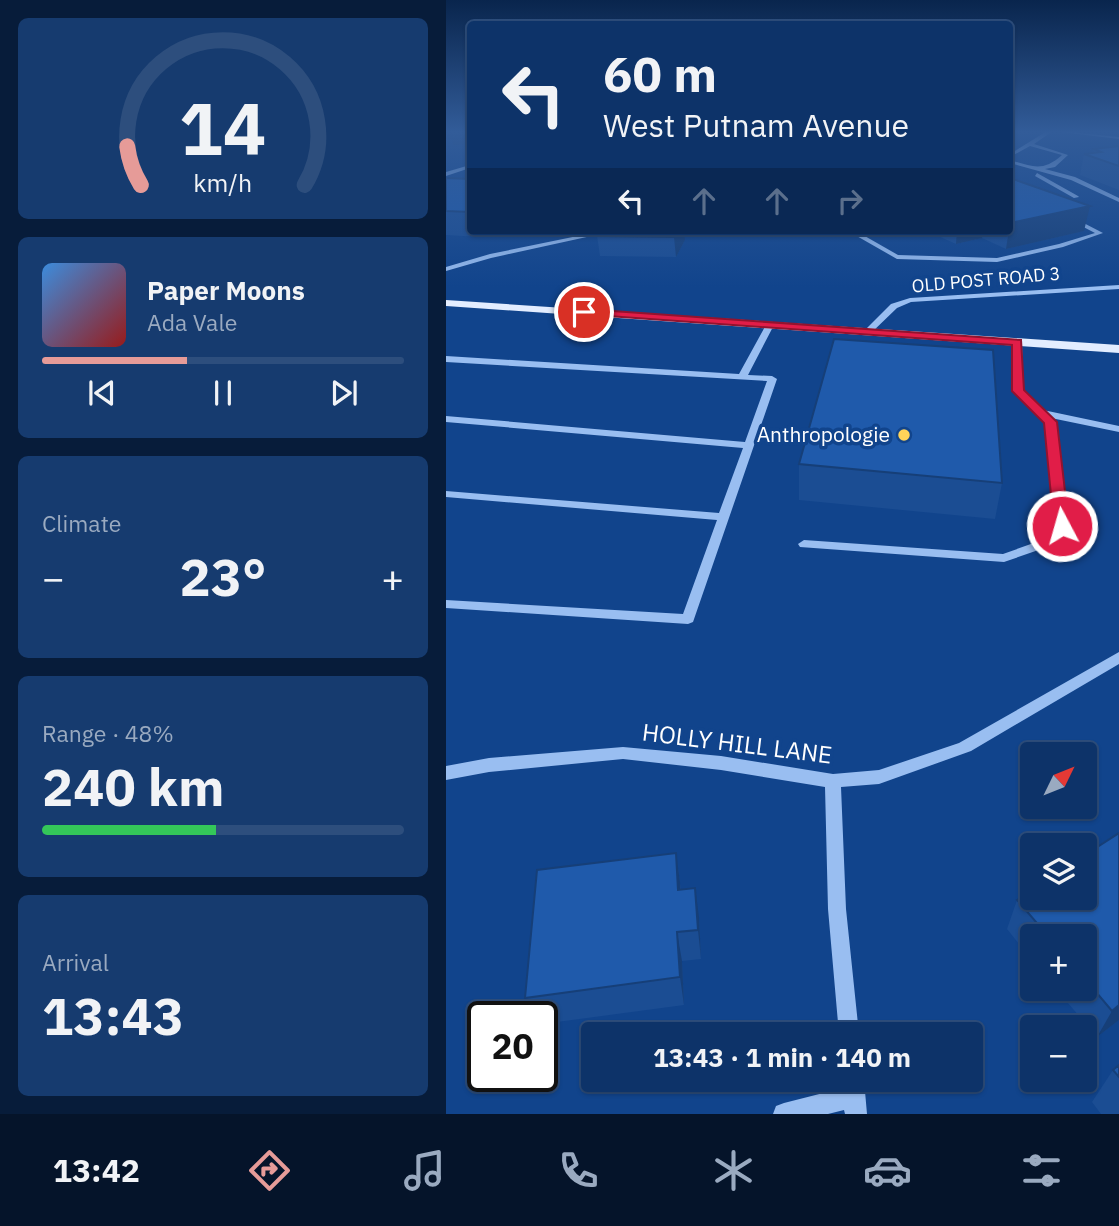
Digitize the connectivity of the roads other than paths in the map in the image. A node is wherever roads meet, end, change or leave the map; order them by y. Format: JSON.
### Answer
{"nodes":[{"id":1,"x":1051,"y":183,"type":"edge"},
{"id":2,"x":1079,"y":183,"type":"edge"},
{"id":3,"x":1076,"y":197,"type":"dead end"},
{"id":4,"x":1119,"y":200,"type":"edge"},
{"id":5,"x":1068,"y":217,"type":"edge"},
{"id":6,"x":590,"y":235,"type":"edge"},
{"id":7,"x":858,"y":235,"type":"edge"},
{"id":8,"x":446,"y":268,"type":"edge"},
{"id":9,"x":1119,"y":287,"type":"edge"},
{"id":10,"x":446,"y":303,"type":"edge"},
{"id":11,"x":770,"y":325,"type":"junction"},
{"id":12,"x":867,"y":332,"type":"junction"},
{"id":13,"x":1018,"y":342,"type":"junction"},
{"id":14,"x":1119,"y":349,"type":"edge"},
{"id":15,"x":446,"y":359,"type":"edge"},
{"id":16,"x":742,"y":377,"type":"junction"},
{"id":17,"x":1038,"y":412,"type":"junction"},
{"id":18,"x":446,"y":419,"type":"edge"},
{"id":19,"x":1119,"y":429,"type":"edge"},
{"id":20,"x":749,"y":444,"type":"junction"},
{"id":21,"x":446,"y":494,"type":"edge"},
{"id":22,"x":724,"y":517,"type":"junction"},
{"id":23,"x":804,"y":544,"type":"dead end"},
{"id":24,"x":446,"y":604,"type":"edge"},
{"id":25,"x":1119,"y":657,"type":"edge"},
{"id":26,"x":446,"y":773,"type":"edge"},
{"id":27,"x":833,"y":781,"type":"junction"},
{"id":28,"x":848,"y":1022,"type":"edge"},
{"id":29,"x":855,"y":1096,"type":"edge"},
{"id":30,"x":784,"y":1114,"type":"edge"}],
"edges":[{"from":1,"to":3,"type":"street"},
{"from":2,"to":4,"type":"street"},
{"from":5,"to":7,"type":"street"},
{"from":6,"to":8,"type":"street"},
{"from":9,"to":12,"type":"street","name":"OLD POST ROAD 3"},
{"from":10,"to":11,"type":"main road"},
{"from":11,"to":12,"type":"main road"},
{"from":11,"to":16,"type":"street"},
{"from":12,"to":13,"type":"main road"},
{"from":13,"to":14,"type":"main road"},
{"from":13,"to":17,"type":"street"},
{"from":15,"to":16,"type":"street"},
{"from":16,"to":20,"type":"street"},
{"from":17,"to":19,"type":"street"},
{"from":17,"to":23,"type":"street"},
{"from":18,"to":20,"type":"street"},
{"from":20,"to":22,"type":"street"},
{"from":21,"to":22,"type":"street"},
{"from":22,"to":24,"type":"street"},
{"from":25,"to":27,"type":"street","name":"HOLLY HILL LANE"},
{"from":26,"to":27,"type":"street","name":"HOLLY HILL LANE"},
{"from":27,"to":28,"type":"street"},
{"from":29,"to":30,"type":"street"}]}
